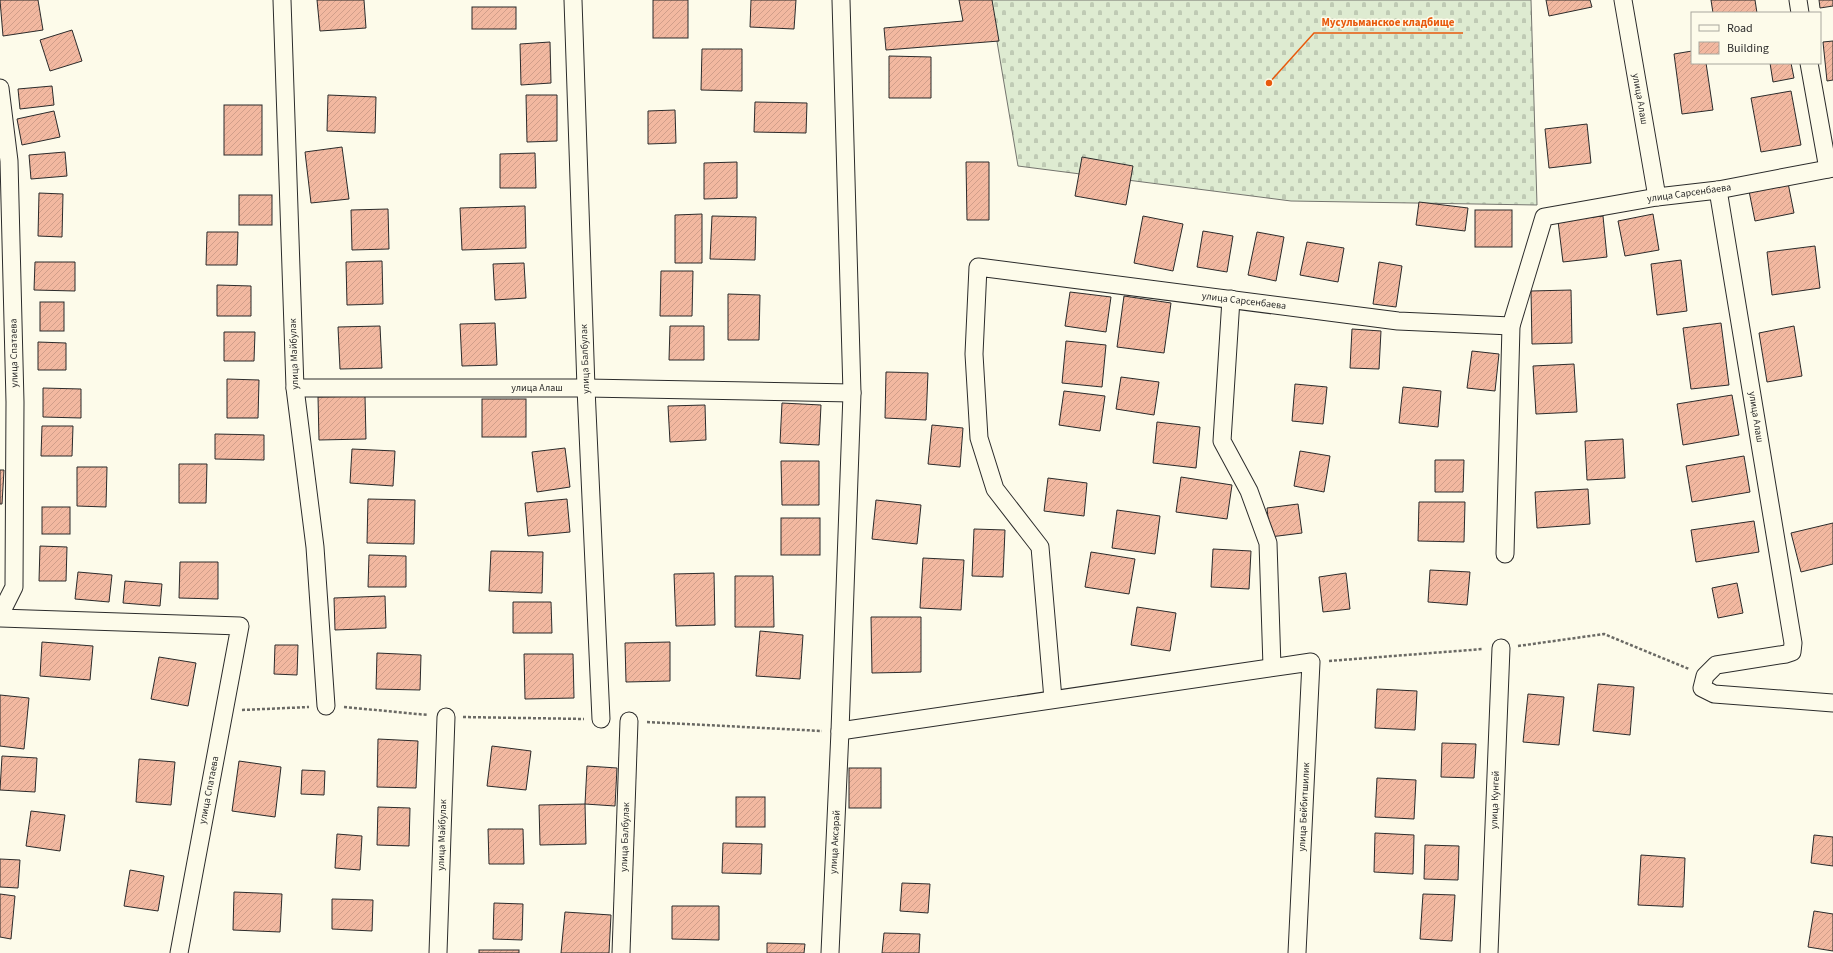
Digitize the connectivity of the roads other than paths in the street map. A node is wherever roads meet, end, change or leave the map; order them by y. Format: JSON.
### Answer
{"nodes":[{"id":1,"x":282,"y":0,"type":"edge"},
{"id":2,"x":573,"y":0,"type":"edge"},
{"id":3,"x":840,"y":0,"type":"edge"},
{"id":4,"x":1623,"y":0,"type":"edge"},
{"id":5,"x":1798,"y":0,"type":"edge"},
{"id":6,"x":1800,"y":12,"type":"edge"},
{"id":7,"x":1809,"y":64,"type":"edge"},
{"id":8,"x":0,"y":88,"type":"edge"},
{"id":9,"x":1831,"y":168,"type":"edge"},
{"id":10,"x":1718,"y":190,"type":"junction"},
{"id":11,"x":1657,"y":197,"type":"junction"},
{"id":12,"x":1231,"y":299,"type":"junction"},
{"id":13,"x":1511,"y":326,"type":"junction"},
{"id":14,"x":295,"y":388,"type":"junction"},
{"id":15,"x":586,"y":388,"type":"junction"},
{"id":16,"x":852,"y":393,"type":"junction"},
{"id":17,"x":1506,"y":554,"type":"dead end"},
{"id":18,"x":0,"y":615,"type":"edge"},
{"id":19,"x":0,"y":618,"type":"edge"},
{"id":20,"x":1501,"y":648,"type":"dead end"},
{"id":21,"x":1272,"y":667,"type":"junction"},
{"id":22,"x":1053,"y":699,"type":"junction"},
{"id":23,"x":1833,"y":702,"type":"edge"},
{"id":24,"x":326,"y":706,"type":"road end"},
{"id":25,"x":446,"y":717,"type":"road end"},
{"id":26,"x":601,"y":719,"type":"road end"},
{"id":27,"x":629,"y":721,"type":"road end"},
{"id":28,"x":840,"y":731,"type":"junction"},
{"id":29,"x":179,"y":953,"type":"edge"},
{"id":30,"x":438,"y":953,"type":"edge"},
{"id":31,"x":622,"y":953,"type":"edge"},
{"id":32,"x":830,"y":953,"type":"edge"},
{"id":33,"x":1297,"y":953,"type":"edge"},
{"id":34,"x":1489,"y":953,"type":"edge"}],
"edges":[{"from":1,"to":14,"type":"street","name":"улица Майбулак"},
{"from":2,"to":15,"type":"street","name":"улица Балбулак"},
{"from":3,"to":16,"type":"street","name":"улица Аксарай"},
{"from":4,"to":11,"type":"street","name":"улица Алаш"},
{"from":5,"to":6,"type":"street"},
{"from":7,"to":9,"type":"street"},
{"from":8,"to":18,"type":"street","name":"улица Спатаева"},
{"from":9,"to":10,"type":"street","name":"улица Сарсенбаева"},
{"from":10,"to":11,"type":"street","name":"улица Сарсенбаева"},
{"from":10,"to":23,"type":"street","name":"улица Алаш"},
{"from":11,"to":13,"type":"street","name":"улица Сарсенбаева"},
{"from":12,"to":13,"type":"street","name":"улица Сарсенбаева"},
{"from":12,"to":21,"type":"street"},
{"from":12,"to":22,"type":"street","name":"улица Сарсенбаева"},
{"from":13,"to":17,"type":"street"},
{"from":14,"to":15,"type":"street","name":"улица Алаш"},
{"from":14,"to":24,"type":"street","name":"улица Майбулак"},
{"from":15,"to":16,"type":"street","name":"улица Алаш"},
{"from":15,"to":26,"type":"street","name":"улица Балбулак"},
{"from":16,"to":28,"type":"street","name":"улица Аксарай"},
{"from":19,"to":29,"type":"street","name":"улица Спатаева"},
{"from":20,"to":34,"type":"street","name":"улица Кунгей"},
{"from":21,"to":22,"type":"street"},
{"from":21,"to":33,"type":"street","name":"улица Бейбитшилик"},
{"from":22,"to":28,"type":"street"},
{"from":25,"to":30,"type":"street","name":"улица Майбулак"},
{"from":27,"to":31,"type":"street","name":"улица Балбулак"},
{"from":28,"to":32,"type":"street","name":"улица Аксарай"}]}
